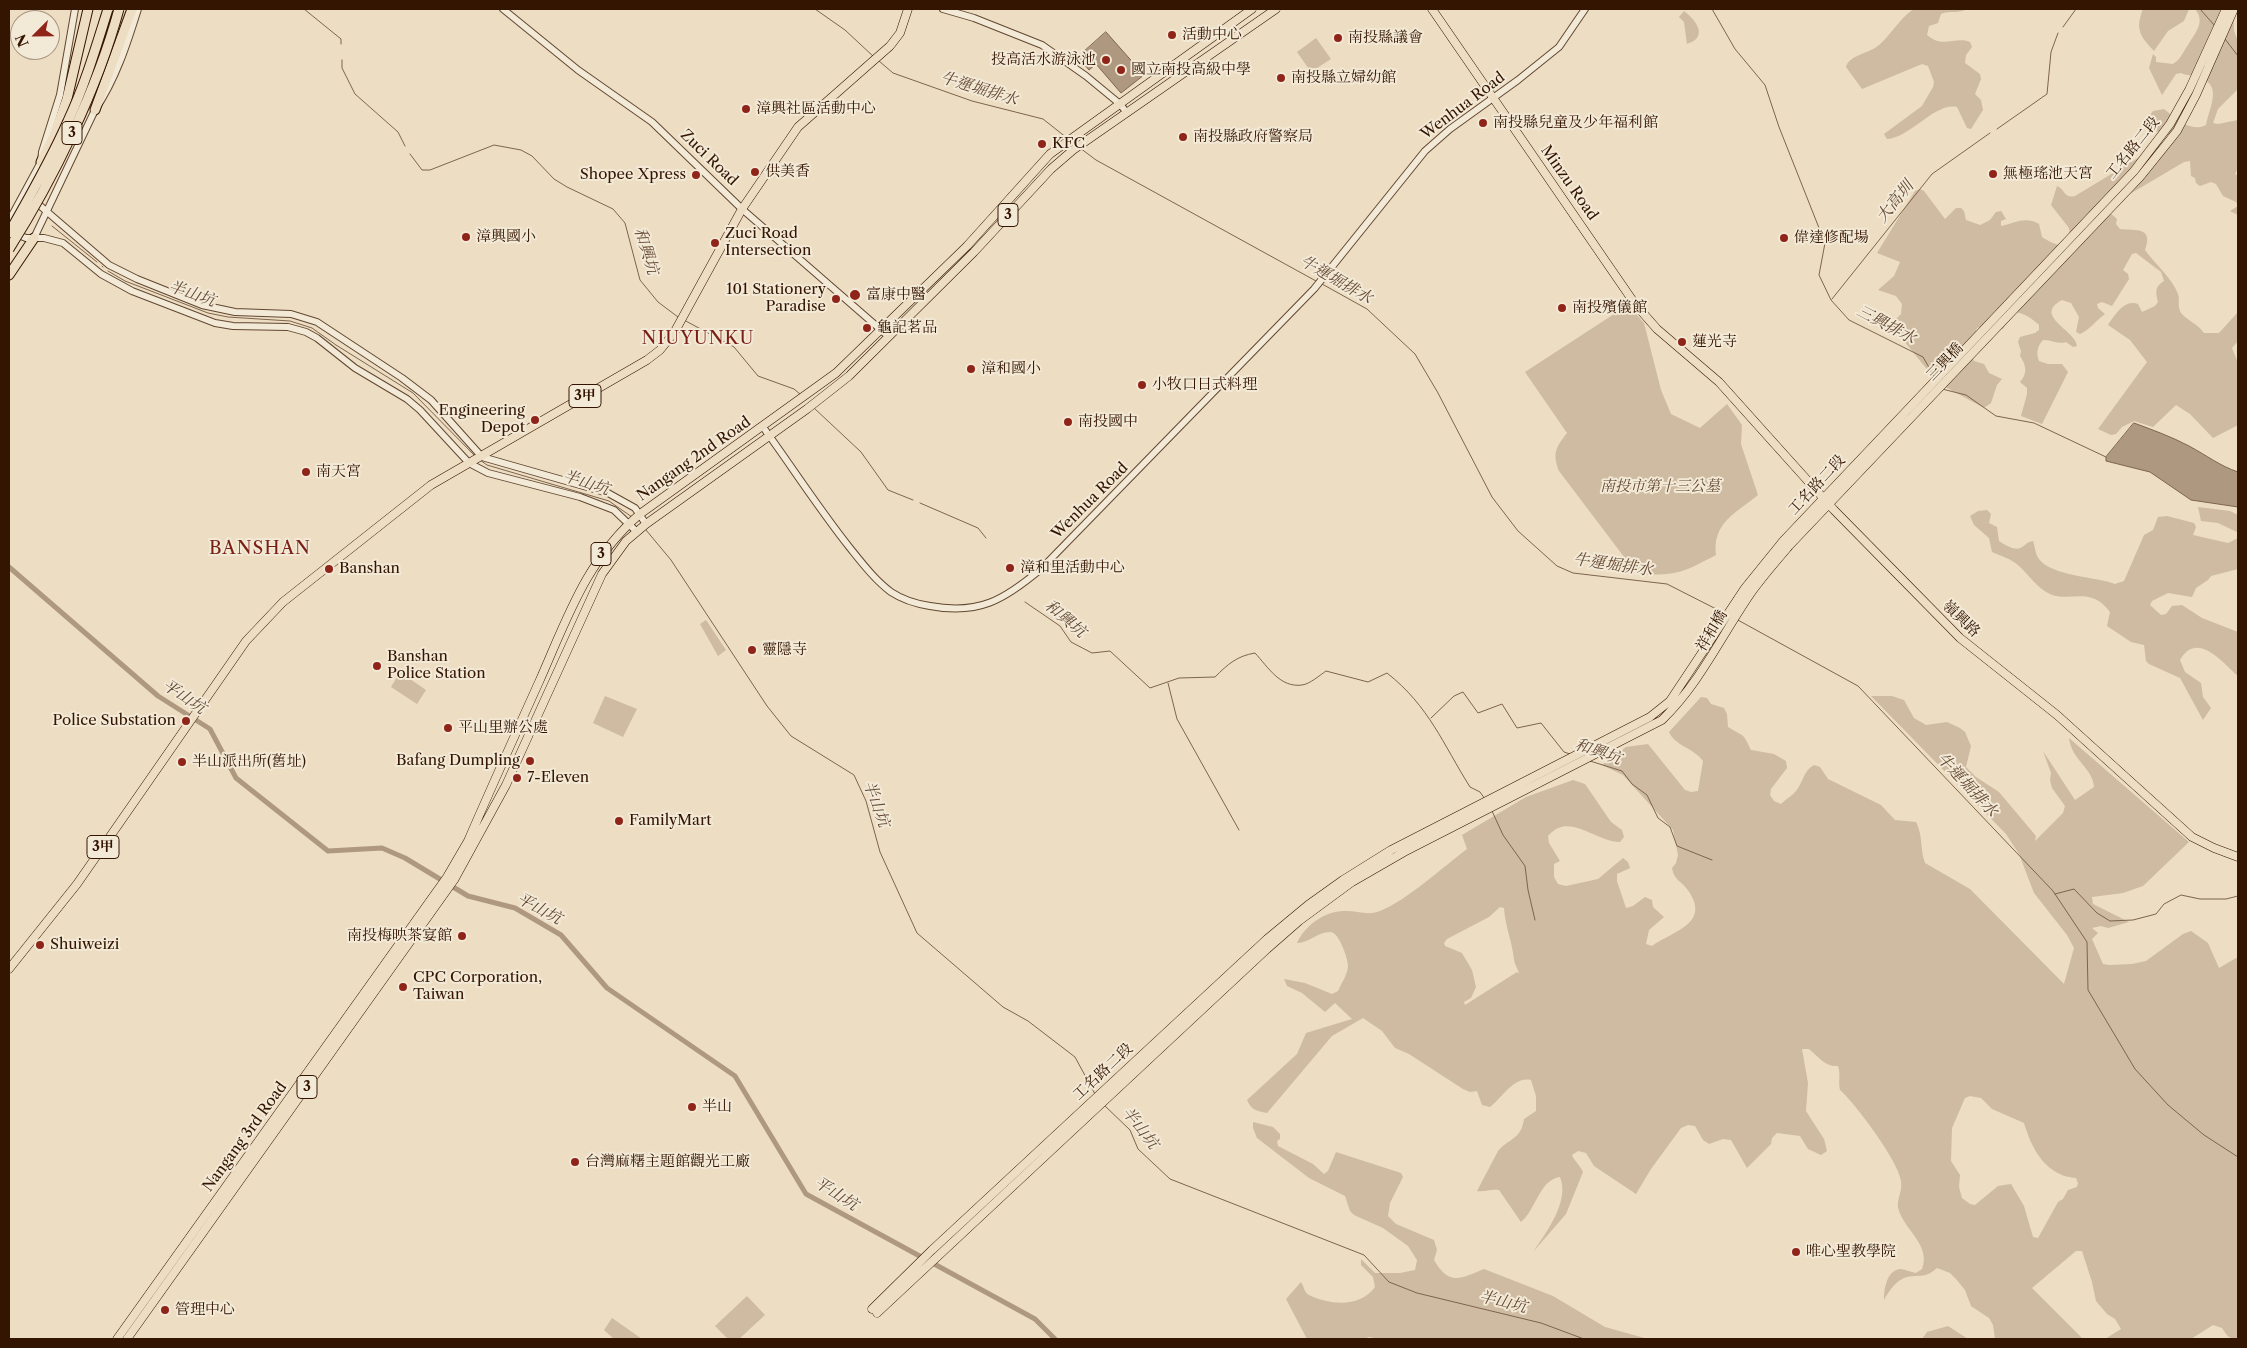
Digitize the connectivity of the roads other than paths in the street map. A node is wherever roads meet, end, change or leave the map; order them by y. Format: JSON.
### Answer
{"nodes":[{"id":1,"x":75,"y":9,"type":"edge"},
{"id":2,"x":88,"y":9,"type":"edge"},
{"id":3,"x":108,"y":9,"type":"edge"},
{"id":4,"x":119,"y":9,"type":"edge"},
{"id":5,"x":132,"y":9,"type":"edge"},
{"id":6,"x":138,"y":9,"type":"edge"},
{"id":7,"x":503,"y":9,"type":"edge"},
{"id":8,"x":908,"y":9,"type":"edge"},
{"id":9,"x":943,"y":9,"type":"edge"},
{"id":10,"x":1252,"y":9,"type":"edge"},
{"id":11,"x":1276,"y":9,"type":"edge"},
{"id":12,"x":1432,"y":9,"type":"edge"},
{"id":13,"x":1585,"y":9,"type":"edge"},
{"id":14,"x":2226,"y":9,"type":"edge"},
{"id":15,"x":2234,"y":9,"type":"edge"},
{"id":16,"x":1492,"y":99,"type":"junction"},
{"id":17,"x":1120,"y":104,"type":"junction"},
{"id":18,"x":95,"y":110,"type":"junction"},
{"id":19,"x":1127,"y":113,"type":"junction"},
{"id":20,"x":41,"y":162,"type":"junction"},
{"id":21,"x":19,"y":203,"type":"junction"},
{"id":22,"x":742,"y":209,"type":"junction"},
{"id":23,"x":46,"y":212,"type":"junction"},
{"id":24,"x":9,"y":221,"type":"edge"},
{"id":25,"x":9,"y":225,"type":"edge"},
{"id":26,"x":9,"y":233,"type":"edge"},
{"id":27,"x":34,"y":238,"type":"junction"},
{"id":28,"x":9,"y":249,"type":"edge"},
{"id":29,"x":9,"y":275,"type":"edge"},
{"id":30,"x":1986,"y":327,"type":"joint"},
{"id":31,"x":881,"y":331,"type":"junction"},
{"id":32,"x":1993,"y":333,"type":"joint"},
{"id":33,"x":888,"y":336,"type":"junction"},
{"id":34,"x":1697,"y":362,"type":"joint"},
{"id":35,"x":1912,"y":404,"type":"joint"},
{"id":36,"x":1917,"y":411,"type":"joint"},
{"id":37,"x":762,"y":427,"type":"junction"},
{"id":38,"x":769,"y":435,"type":"junction"},
{"id":39,"x":476,"y":460,"type":"junction"},
{"id":40,"x":1824,"y":498,"type":"junction"},
{"id":41,"x":1830,"y":504,"type":"junction"},
{"id":42,"x":640,"y":514,"type":"junction"},
{"id":43,"x":629,"y":524,"type":"junction"},
{"id":44,"x":646,"y":524,"type":"junction"},
{"id":45,"x":636,"y":531,"type":"junction"},
{"id":46,"x":1749,"y":589,"type":"junction"},
{"id":47,"x":1595,"y":750,"type":"junction"},
{"id":48,"x":2238,"y":857,"type":"edge"},
{"id":49,"x":451,"y":879,"type":"junction"},
{"id":50,"x":426,"y":913,"type":"junction"},
{"id":51,"x":1296,"y":918,"type":"junction"},
{"id":52,"x":9,"y":969,"type":"edge"},
{"id":53,"x":918,"y":1268,"type":"junction"},
{"id":54,"x":874,"y":1311,"type":"dead end"},
{"id":55,"x":117,"y":1339,"type":"edge"},
{"id":56,"x":126,"y":1339,"type":"edge"}],
"edges":[{"from":1,"to":20,"type":"street"},
{"from":2,"to":20,"type":"highway"},
{"from":3,"to":26,"type":"highway","number":"3","bridge":true},
{"from":4,"to":28,"type":"highway","number":"3","bridge":true},
{"from":5,"to":18,"type":"highway"},
{"from":6,"to":18,"type":"street"},
{"from":7,"to":22,"type":"street","name":"Zuci Road"},
{"from":8,"to":22,"type":"main road","number":"3甲"},
{"from":9,"to":17,"type":"street"},
{"from":10,"to":17,"type":"main road","number":"3"},
{"from":11,"to":19,"type":"main road","number":"3"},
{"from":12,"to":16,"type":"main road","name":"Minzu Road"},
{"from":13,"to":16,"type":"street","name":"Wenhua Road"},
{"from":14,"to":30,"type":"main road","name":"工名路二段"},
{"from":15,"to":32,"type":"main road","name":"工名路二段"},
{"from":16,"to":34,"type":"main road","name":"Minzu Road"},
{"from":16,"to":38,"type":"street","name":"Wenhua Road"},
{"from":17,"to":19,"type":"street"},
{"from":17,"to":31,"type":"main road","name":"Nangang 2nd Road","number":"3"},
{"from":18,"to":23,"type":"street"},
{"from":19,"to":33,"type":"main road","name":"Nangang 2nd Road","number":"3"},
{"from":20,"to":21,"type":"street"},
{"from":21,"to":23,"type":"street"},
{"from":21,"to":24,"type":"street"},
{"from":22,"to":31,"type":"street","name":"Zuci Road"},
{"from":22,"to":39,"type":"main road","number":"3甲"},
{"from":23,"to":27,"type":"street"},
{"from":23,"to":39,"type":"street"},
{"from":25,"to":27,"type":"street"},
{"from":27,"to":29,"type":"highway"},
{"from":27,"to":39,"type":"street"},
{"from":30,"to":35,"type":"main road","name":"三興橋"},
{"from":31,"to":33,"type":"street","name":"Zuci Road"},
{"from":31,"to":37,"type":"main road","name":"Nangang 2nd Road","number":"3"},
{"from":32,"to":36,"type":"main road","name":"三興橋"},
{"from":33,"to":38,"type":"main road","name":"Nangang 2nd Road","number":"3"},
{"from":34,"to":40,"type":"main road","name":"嶺興路"},
{"from":35,"to":40,"type":"main road","name":"工名路二段"},
{"from":36,"to":41,"type":"main road","name":"工名路二段"},
{"from":37,"to":38,"type":"street","name":"Wenhua Road"},
{"from":37,"to":42,"type":"main road","name":"Nangang 2nd Road","number":"3"},
{"from":38,"to":44,"type":"main road","name":"Nangang 2nd Road","number":"3"},
{"from":39,"to":42,"type":"street"},
{"from":39,"to":43,"type":"street"},
{"from":39,"to":52,"type":"main road","number":"3甲"},
{"from":40,"to":41,"type":"main road","name":"嶺興路"},
{"from":40,"to":46,"type":"main road","name":"工名路二段"},
{"from":41,"to":46,"type":"main road","name":"工名路二段"},
{"from":41,"to":48,"type":"main road","name":"嶺興路"},
{"from":42,"to":43,"type":"main road","name":"Nangang 2nd Road","number":"3"},
{"from":42,"to":44,"type":"street"},
{"from":43,"to":45,"type":"street"},
{"from":43,"to":49,"type":"main road","name":"Nangang 2nd Road","number":"3"},
{"from":44,"to":45,"type":"main road","name":"Nangang 2nd Road","number":"3"},
{"from":45,"to":49,"type":"main road","name":"Nangang 2nd Road","number":"3"},
{"from":46,"to":47,"type":"main road","name":"祥和橋"},
{"from":46,"to":47,"type":"main road","name":"祥和橋"},
{"from":47,"to":51,"type":"main road"},
{"from":49,"to":50,"type":"main road","name":"Nangang 3rd Road","number":"3"},
{"from":50,"to":55,"type":"main road","name":"Nangang 3rd Road","number":"3"},
{"from":50,"to":56,"type":"main road","name":"Nangang 3rd Road","number":"3"},
{"from":51,"to":53,"type":"main road","name":"工名路二段"},
{"from":51,"to":53,"type":"main road","name":"工名路二段"},
{"from":53,"to":54,"type":"main road"}]}
